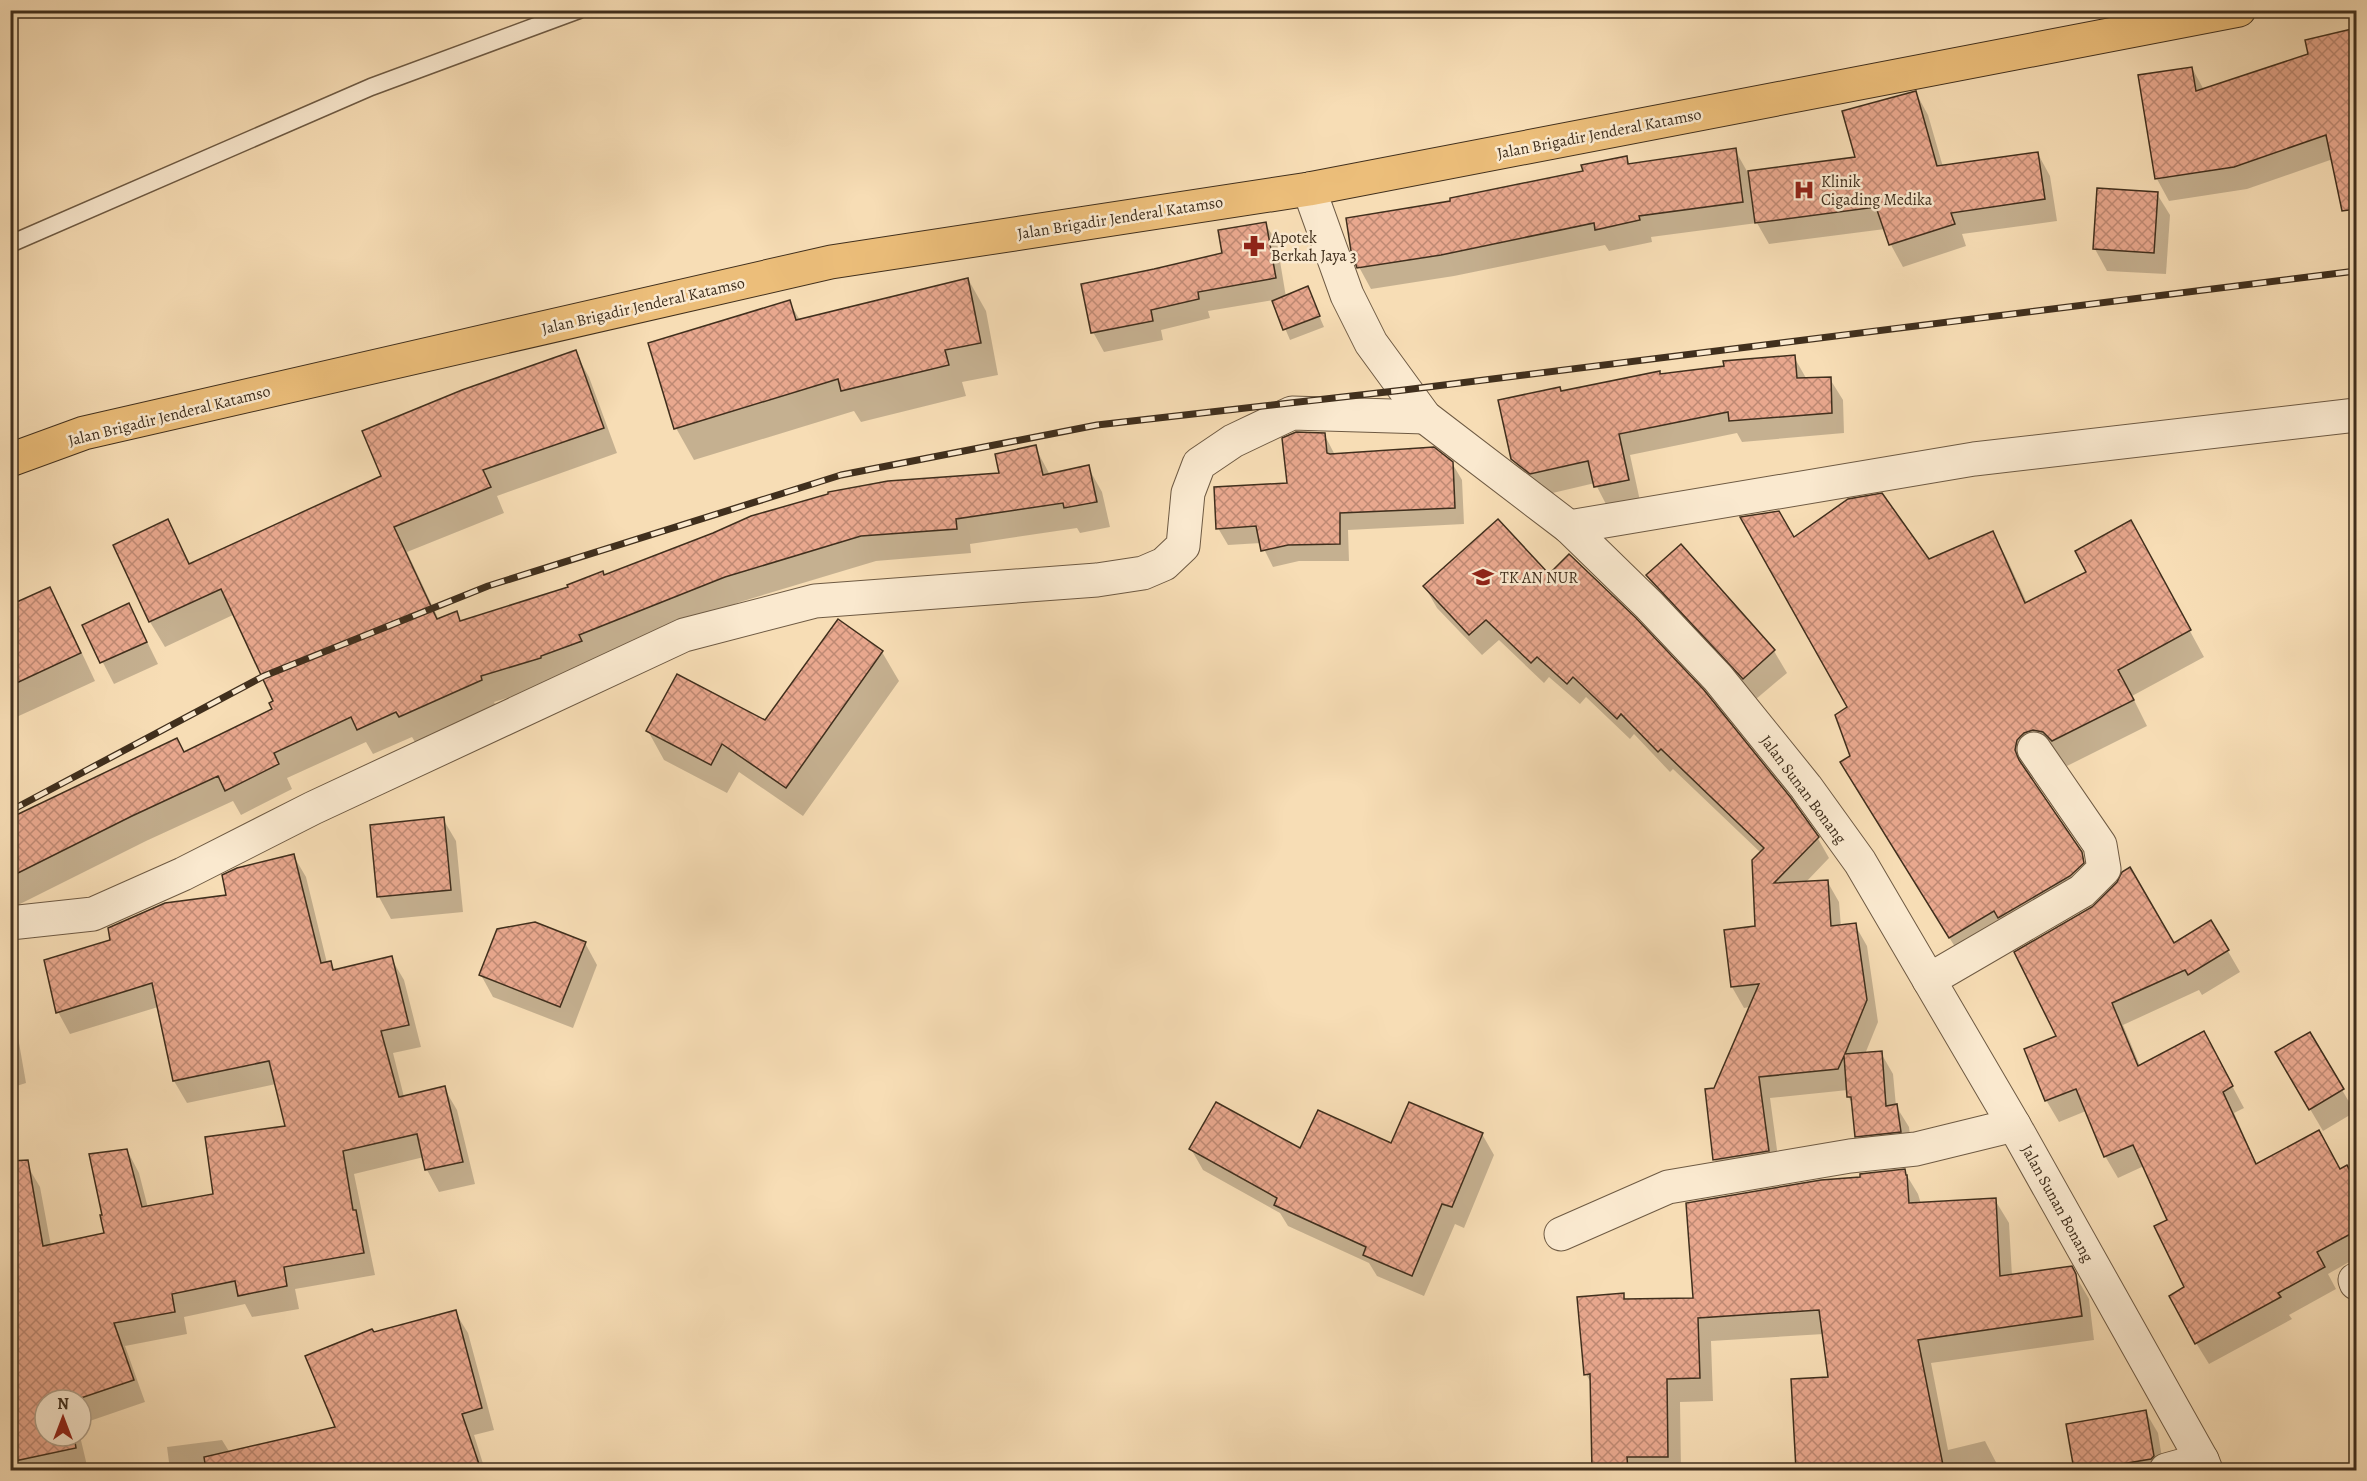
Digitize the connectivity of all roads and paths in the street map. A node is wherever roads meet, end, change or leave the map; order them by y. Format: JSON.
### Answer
{"nodes":[{"id":1,"x":579,"y":10,"type":"edge"},
{"id":2,"x":2239,"y":10,"type":"edge"},
{"id":3,"x":1309,"y":189,"type":"junction"},
{"id":4,"x":10,"y":244,"type":"edge"},
{"id":5,"x":2356,"y":415,"type":"edge"},
{"id":6,"x":1425,"y":417,"type":"junction"},
{"id":7,"x":10,"y":460,"type":"edge"},
{"id":8,"x":1569,"y":527,"type":"junction"},
{"id":9,"x":2034,"y":749,"type":"dead end"},
{"id":10,"x":10,"y":922,"type":"edge"},
{"id":11,"x":1929,"y":980,"type":"junction"},
{"id":12,"x":2014,"y":1125,"type":"junction"},
{"id":13,"x":1561,"y":1234,"type":"dead end"},
{"id":14,"x":2204,"y":1465,"type":"edge"},
{"id":15,"x":2166,"y":1470,"type":"edge"}],
"edges":[{"from":1,"to":4,"type":"lane"},
{"from":2,"to":3,"type":"highway","name":"Jalan Brigadir Jenderal Katamso"},
{"from":3,"to":6,"type":"street","name":"Jalan Sunan Bonang"},
{"from":3,"to":7,"type":"highway","name":"Jalan Brigadir Jenderal Katamso"},
{"from":5,"to":8,"type":"street"},
{"from":6,"to":8,"type":"street","name":"Jalan Sunan Bonang"},
{"from":6,"to":10,"type":"street"},
{"from":8,"to":11,"type":"street","name":"Jalan Sunan Bonang"},
{"from":9,"to":11,"type":"street"},
{"from":11,"to":12,"type":"street","name":"Jalan Sunan Bonang"},
{"from":12,"to":13,"type":"street"},
{"from":12,"to":14,"type":"street","name":"Jalan Sunan Bonang"},
{"from":14,"to":15,"type":"street"}]}
